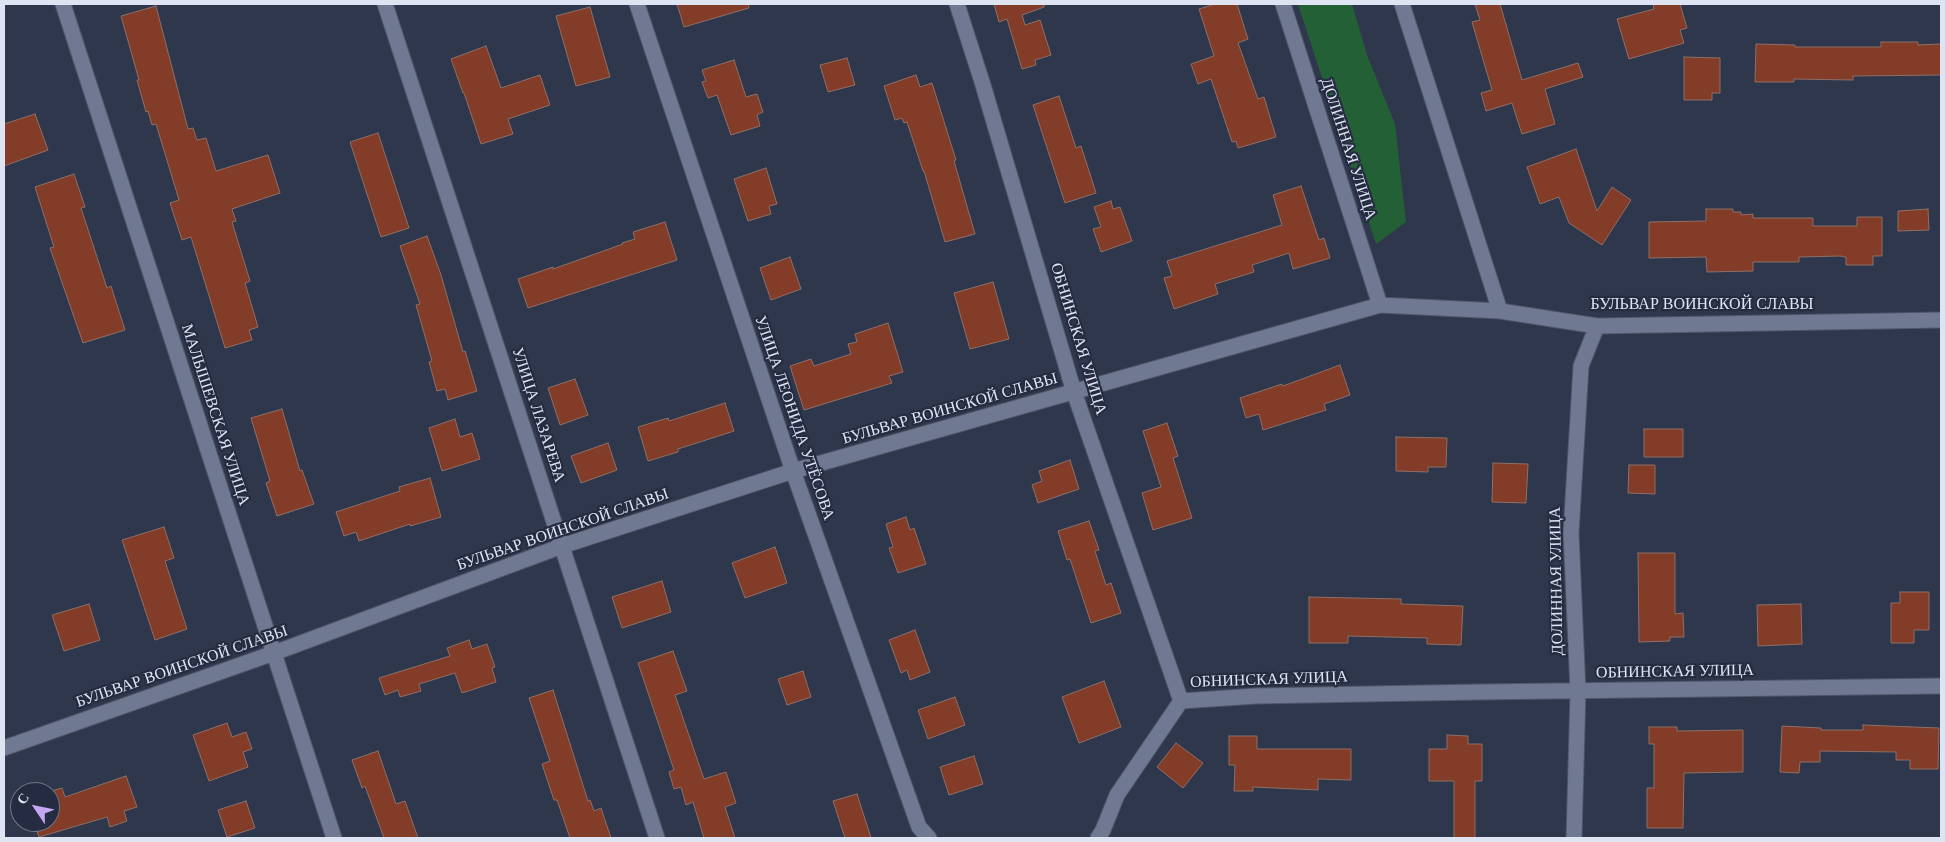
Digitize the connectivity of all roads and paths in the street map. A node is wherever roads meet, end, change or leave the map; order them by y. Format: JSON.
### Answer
{"nodes":[{"id":1,"x":63,"y":4,"type":"edge"},
{"id":2,"x":385,"y":4,"type":"edge"},
{"id":3,"x":636,"y":4,"type":"edge"},
{"id":4,"x":957,"y":4,"type":"edge"},
{"id":5,"x":1283,"y":4,"type":"edge"},
{"id":6,"x":1402,"y":4,"type":"edge"},
{"id":7,"x":1380,"y":305,"type":"junction"},
{"id":8,"x":1500,"y":311,"type":"junction"},
{"id":9,"x":1941,"y":320,"type":"edge"},
{"id":10,"x":1597,"y":326,"type":"junction"},
{"id":11,"x":1074,"y":392,"type":"junction"},
{"id":12,"x":793,"y":471,"type":"junction"},
{"id":13,"x":562,"y":546,"type":"junction"},
{"id":14,"x":274,"y":653,"type":"junction"},
{"id":15,"x":1941,"y":686,"type":"edge"},
{"id":16,"x":1578,"y":691,"type":"junction"},
{"id":17,"x":1181,"y":701,"type":"junction"},
{"id":18,"x":4,"y":748,"type":"edge"},
{"id":19,"x":334,"y":838,"type":"edge"},
{"id":20,"x":657,"y":838,"type":"edge"},
{"id":21,"x":929,"y":838,"type":"edge"},
{"id":22,"x":1098,"y":838,"type":"edge"},
{"id":23,"x":1574,"y":838,"type":"edge"}],
"edges":[{"from":1,"to":14,"type":"street","name":"МАЛЫШЕВСКАЯ УЛИЦА"},
{"from":2,"to":13,"type":"street","name":"УЛИЦА ЛАЗАРЕВА"},
{"from":3,"to":12,"type":"street","name":"УЛИЦА ЛЕОНИДА УТЁСОВА"},
{"from":4,"to":11,"type":"street","name":"ОБНИНСКАЯ УЛИЦА"},
{"from":5,"to":7,"type":"street","name":"ДОЛИННАЯ УЛИЦА"},
{"from":6,"to":8,"type":"street"},
{"from":7,"to":8,"type":"street","name":"БУЛЬВАР ВОИНСКОЙ СЛАВЫ"},
{"from":7,"to":11,"type":"street","name":"БУЛЬВАР ВОИНСКОЙ СЛАВЫ"},
{"from":8,"to":10,"type":"street","name":"БУЛЬВАР ВОИНСКОЙ СЛАВЫ"},
{"from":9,"to":10,"type":"street","name":"БУЛЬВАР ВОИНСКОЙ СЛАВЫ"},
{"from":10,"to":16,"type":"street","name":"ДОЛИННАЯ УЛИЦА"},
{"from":11,"to":12,"type":"street","name":"БУЛЬВАР ВОИНСКОЙ СЛАВЫ"},
{"from":11,"to":17,"type":"street","name":"ОБНИНСКАЯ УЛИЦА"},
{"from":12,"to":13,"type":"street","name":"БУЛЬВАР ВОИНСКОЙ СЛАВЫ"},
{"from":12,"to":21,"type":"street","name":"УЛИЦА ЛЕОНИДА УТЁСОВА"},
{"from":13,"to":14,"type":"street","name":"БУЛЬВАР ВОИНСКОЙ СЛАВЫ"},
{"from":13,"to":20,"type":"street","name":"УЛИЦА ЛАЗАРЕВА"},
{"from":14,"to":18,"type":"street","name":"БУЛЬВАР ВОИНСКОЙ СЛАВЫ"},
{"from":14,"to":19,"type":"street","name":"МАЛЫШЕВСКАЯ УЛИЦА"},
{"from":15,"to":16,"type":"street","name":"ОБНИНСКАЯ УЛИЦА"},
{"from":16,"to":17,"type":"street","name":"ОБНИНСКАЯ УЛИЦА"},
{"from":16,"to":23,"type":"street","name":"ДОЛИННАЯ УЛИЦА"},
{"from":17,"to":22,"type":"street"}]}
